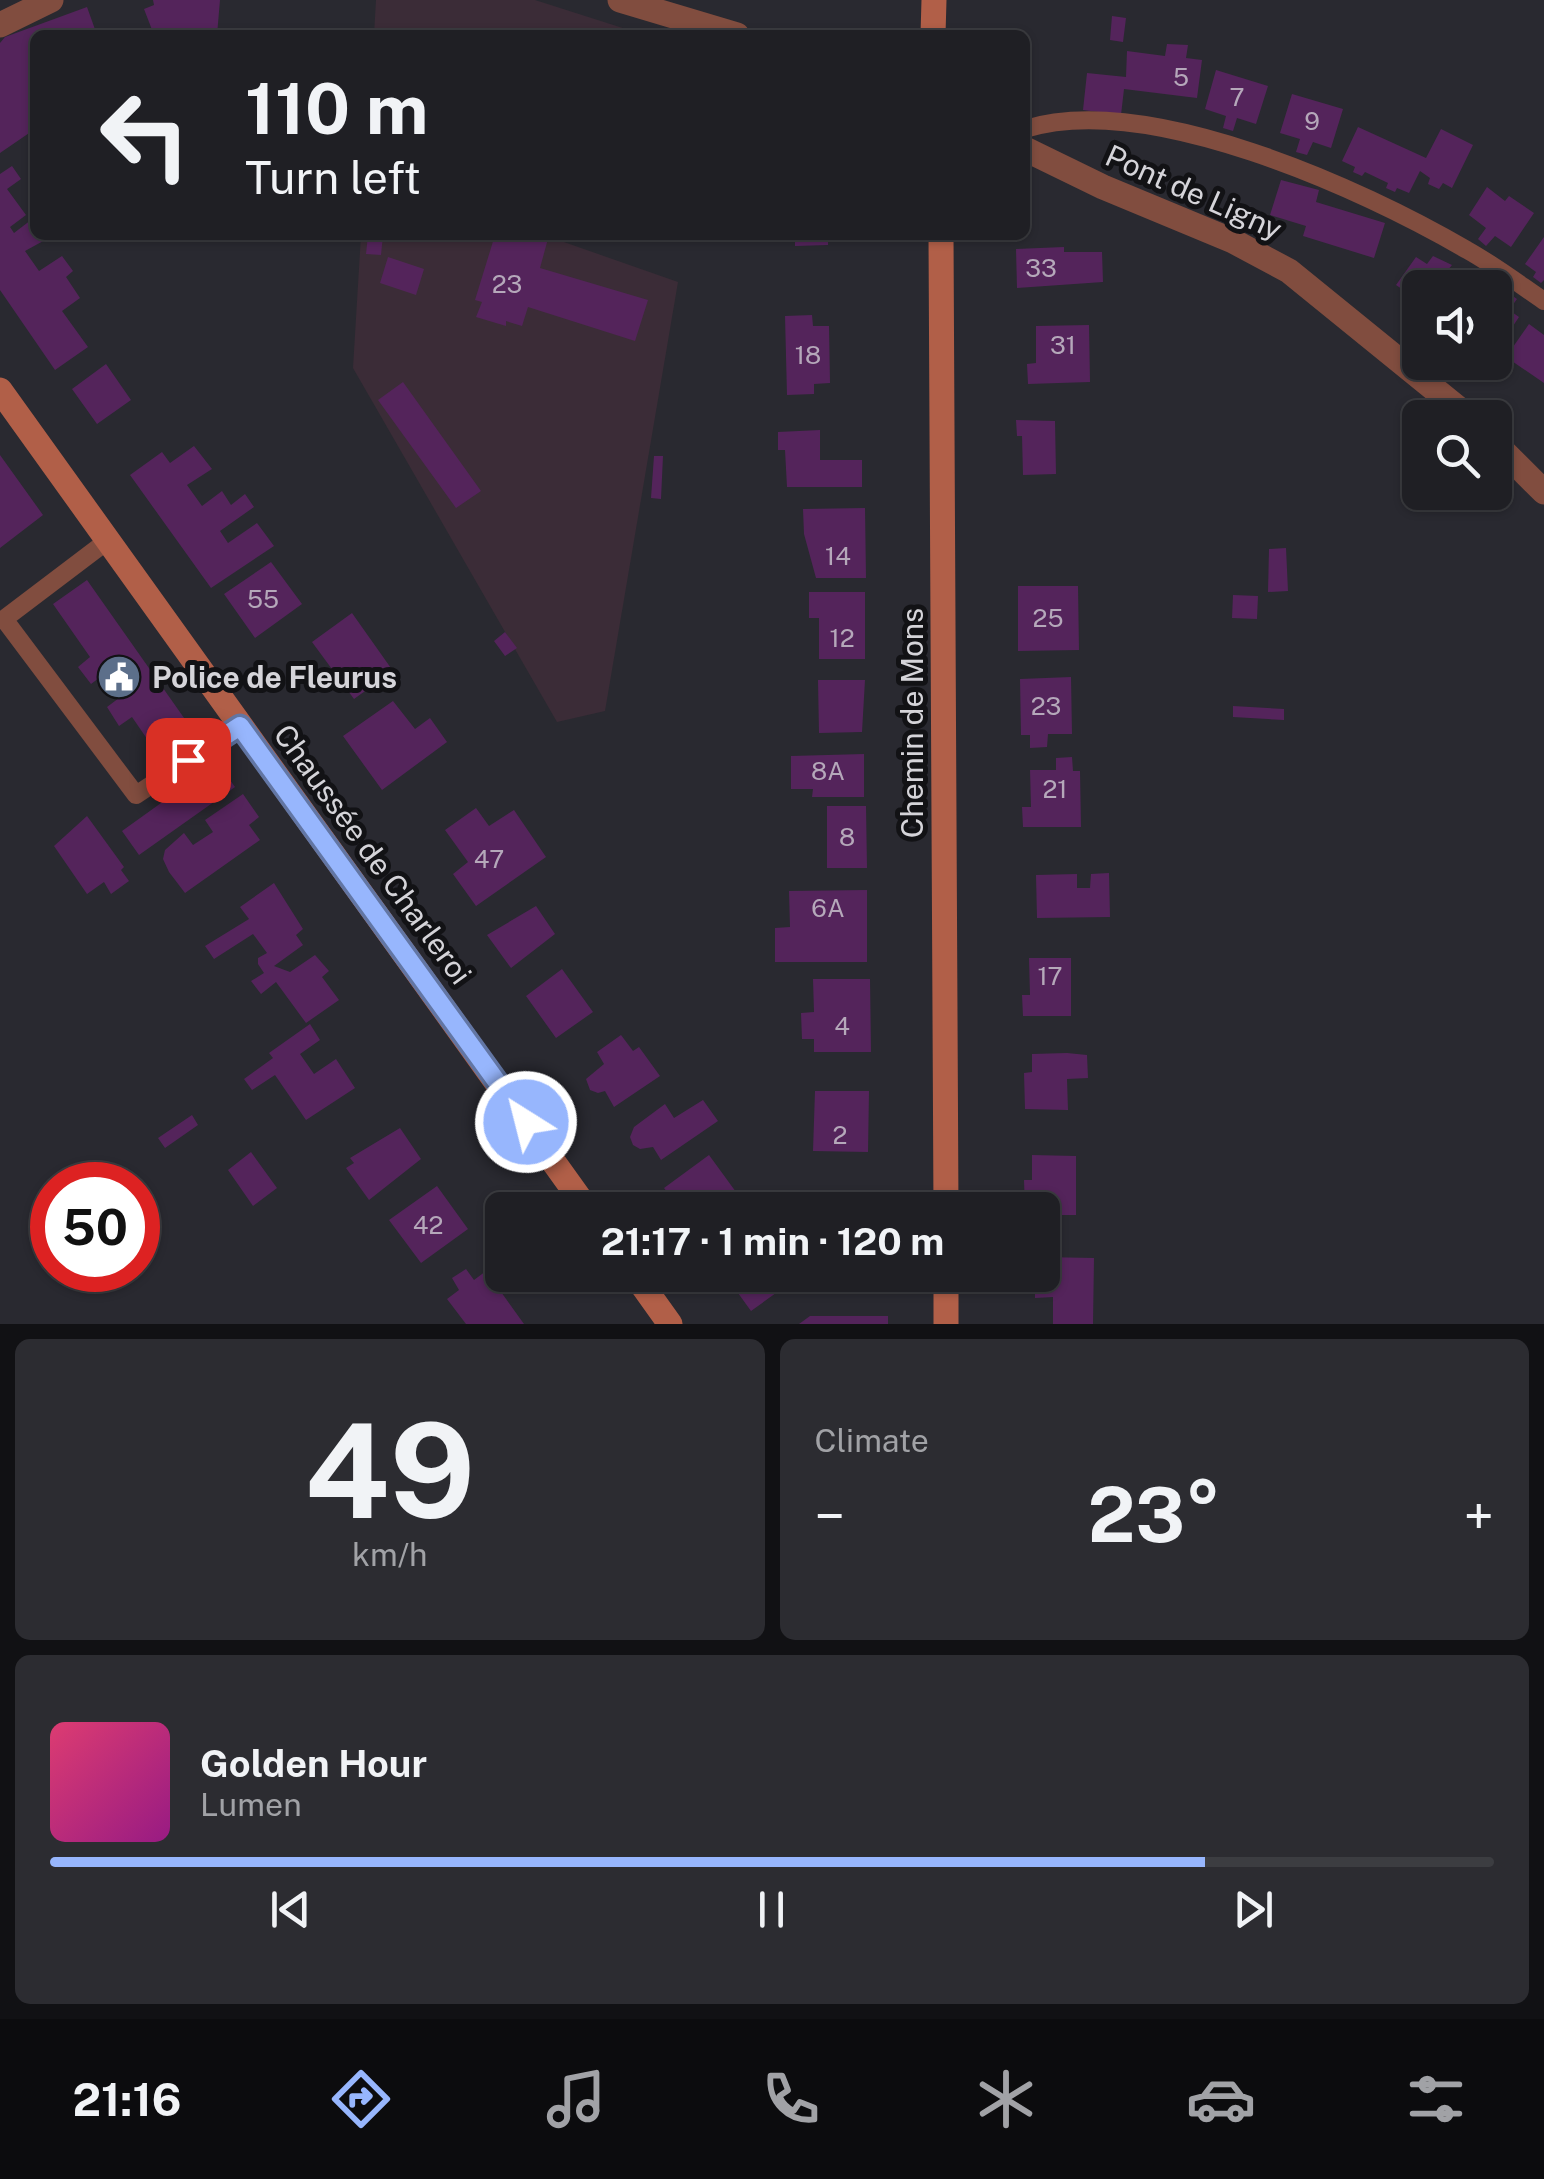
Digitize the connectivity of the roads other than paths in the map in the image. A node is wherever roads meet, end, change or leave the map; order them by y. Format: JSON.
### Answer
{"nodes":[{"id":1,"x":51,"y":0,"type":"edge"},
{"id":2,"x":620,"y":0,"type":"edge"},
{"id":3,"x":934,"y":0,"type":"edge"},
{"id":4,"x":0,"y":24,"type":"edge"},
{"id":5,"x":720,"y":30,"type":"edge"},
{"id":6,"x":933,"y":30,"type":"edge"},
{"id":7,"x":1030,"y":127,"type":"edge"},
{"id":8,"x":1030,"y":152,"type":"edge"},
{"id":9,"x":941,"y":240,"type":"edge"},
{"id":10,"x":1544,"y":301,"type":"edge"},
{"id":11,"x":0,"y":390,"type":"edge"},
{"id":12,"x":1448,"y":400,"type":"edge"},
{"id":13,"x":1512,"y":460,"type":"edge"},
{"id":14,"x":1544,"y":492,"type":"edge"},
{"id":15,"x":107,"y":541,"type":"junction"},
{"id":16,"x":240,"y":726,"type":"junction"},
{"id":17,"x":575,"y":1192,"type":"edge"},
{"id":18,"x":946,"y":1192,"type":"edge"},
{"id":19,"x":646,"y":1292,"type":"edge"},
{"id":20,"x":946,"y":1292,"type":"edge"},
{"id":21,"x":670,"y":1324,"type":"edge"},
{"id":22,"x":946,"y":1324,"type":"edge"}],
"edges":[{"from":1,"to":4,"type":"street"},
{"from":2,"to":5,"type":"street"},
{"from":3,"to":6,"type":"main road"},
{"from":7,"to":10,"type":"lane"},
{"from":8,"to":12,"type":"street","name":"Pont de Ligny"},
{"from":9,"to":18,"type":"main road","name":"Chemin de Mons"},
{"from":11,"to":15,"type":"main road","name":"Chaussée de Charleroi"},
{"from":13,"to":14,"type":"street"},
{"from":15,"to":16,"type":"main road","name":"Chaussée de Charleroi"},
{"from":15,"to":16,"type":"lane"},
{"from":16,"to":17,"type":"main road","name":"Chaussée de Charleroi"},
{"from":19,"to":21,"type":"main road"},
{"from":20,"to":22,"type":"main road"}]}
